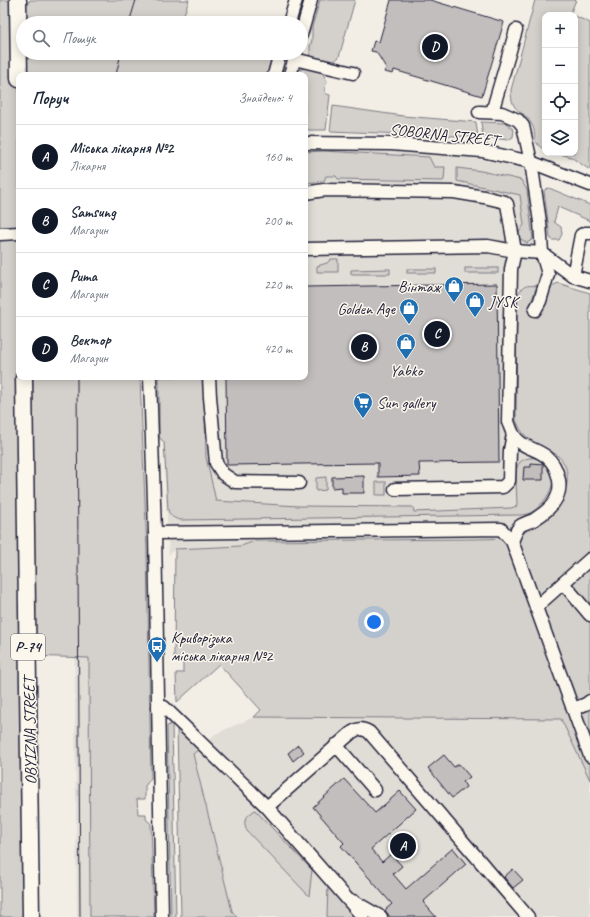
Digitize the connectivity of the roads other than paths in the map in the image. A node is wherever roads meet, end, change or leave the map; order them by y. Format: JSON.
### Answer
{"nodes":[{"id":1,"x":18,"y":0,"type":"edge"},
{"id":2,"x":296,"y":0,"type":"edge"},
{"id":3,"x":311,"y":0,"type":"edge"},
{"id":4,"x":18,"y":16,"type":"edge"},
{"id":5,"x":291,"y":16,"type":"edge"},
{"id":6,"x":306,"y":16,"type":"edge"},
{"id":7,"x":516,"y":30,"type":"dead end"},
{"id":8,"x":19,"y":60,"type":"edge"},
{"id":9,"x":278,"y":60,"type":"edge"},
{"id":10,"x":294,"y":60,"type":"edge"},
{"id":11,"x":308,"y":60,"type":"edge"},
{"id":12,"x":19,"y":72,"type":"edge"},
{"id":13,"x":275,"y":72,"type":"edge"},
{"id":14,"x":291,"y":72,"type":"edge"},
{"id":15,"x":353,"y":73,"type":"dead end"},
{"id":16,"x":478,"y":112,"type":"dead end"},
{"id":17,"x":492,"y":112,"type":"junction"},
{"id":18,"x":308,"y":142,"type":"edge"},
{"id":19,"x":531,"y":162,"type":"junction"},
{"id":20,"x":590,"y":185,"type":"edge"},
{"id":21,"x":308,"y":193,"type":"edge"},
{"id":22,"x":16,"y":233,"type":"edge"},
{"id":23,"x":590,"y":233,"type":"edge"},
{"id":24,"x":0,"y":234,"type":"edge"},
{"id":25,"x":308,"y":249,"type":"edge"},
{"id":26,"x":515,"y":251,"type":"junction"},
{"id":27,"x":542,"y":253,"type":"junction"},
{"id":28,"x":573,"y":276,"type":"junction"},
{"id":29,"x":590,"y":281,"type":"edge"},
{"id":30,"x":535,"y":310,"type":"dead end"},
{"id":31,"x":24,"y":380,"type":"edge"},
{"id":32,"x":150,"y":380,"type":"edge"},
{"id":33,"x":209,"y":380,"type":"edge"},
{"id":34,"x":513,"y":434,"type":"junction"},
{"id":35,"x":299,"y":483,"type":"dead end"},
{"id":36,"x":395,"y":489,"type":"dead end"},
{"id":37,"x":155,"y":533,"type":"junction"},
{"id":38,"x":512,"y":541,"type":"junction"},
{"id":39,"x":590,"y":559,"type":"edge"},
{"id":40,"x":563,"y":583,"type":"junction"},
{"id":41,"x":536,"y":607,"type":"junction"},
{"id":42,"x":590,"y":615,"type":"edge"},
{"id":43,"x":590,"y":701,"type":"edge"},
{"id":44,"x":158,"y":707,"type":"junction"},
{"id":45,"x":573,"y":709,"type":"junction"},
{"id":46,"x":336,"y":745,"type":"junction"},
{"id":47,"x":590,"y":756,"type":"edge"},
{"id":48,"x":375,"y":790,"type":"dead end"},
{"id":49,"x":267,"y":807,"type":"junction"},
{"id":50,"x":347,"y":898,"type":"junction"},
{"id":51,"x":32,"y":917,"type":"edge"},
{"id":52,"x":162,"y":917,"type":"edge"},
{"id":53,"x":364,"y":917,"type":"edge"},
{"id":54,"x":381,"y":917,"type":"edge"},
{"id":55,"x":528,"y":917,"type":"edge"}],
"edges":[{"from":1,"to":4,"type":"main road"},
{"from":2,"to":5,"type":"street"},
{"from":3,"to":6,"type":"street"},
{"from":7,"to":17,"type":"street"},
{"from":8,"to":12,"type":"main road"},
{"from":9,"to":13,"type":"street"},
{"from":10,"to":14,"type":"street"},
{"from":11,"to":15,"type":"street"},
{"from":16,"to":17,"type":"street"},
{"from":17,"to":19,"type":"street"},
{"from":18,"to":19,"type":"street","name":"SOBORNA STREET"},
{"from":19,"to":20,"type":"street","name":"SOBORNA STREET"},
{"from":19,"to":27,"type":"street"},
{"from":21,"to":26,"type":"street"},
{"from":22,"to":24,"type":"street"},
{"from":23,"to":28,"type":"street"},
{"from":25,"to":26,"type":"street"},
{"from":26,"to":27,"type":"street"},
{"from":26,"to":34,"type":"street"},
{"from":27,"to":28,"type":"street"},
{"from":27,"to":30,"type":"street"},
{"from":28,"to":29,"type":"street"},
{"from":31,"to":51,"type":"main road","name":"OBYIZNA STREET","number":"Р-74"},
{"from":32,"to":37,"type":"street"},
{"from":33,"to":35,"type":"street"},
{"from":34,"to":36,"type":"street"},
{"from":34,"to":38,"type":"street"},
{"from":37,"to":38,"type":"street"},
{"from":37,"to":44,"type":"street"},
{"from":38,"to":41,"type":"street"},
{"from":39,"to":40,"type":"street"},
{"from":40,"to":41,"type":"street"},
{"from":40,"to":42,"type":"street"},
{"from":41,"to":45,"type":"street"},
{"from":43,"to":45,"type":"street"},
{"from":44,"to":49,"type":"street"},
{"from":44,"to":52,"type":"street"},
{"from":45,"to":47,"type":"street"},
{"from":46,"to":48,"type":"street"},
{"from":46,"to":49,"type":"street"},
{"from":46,"to":55,"type":"street"},
{"from":49,"to":50,"type":"street"},
{"from":50,"to":53,"type":"street"},
{"from":50,"to":54,"type":"street"}]}
